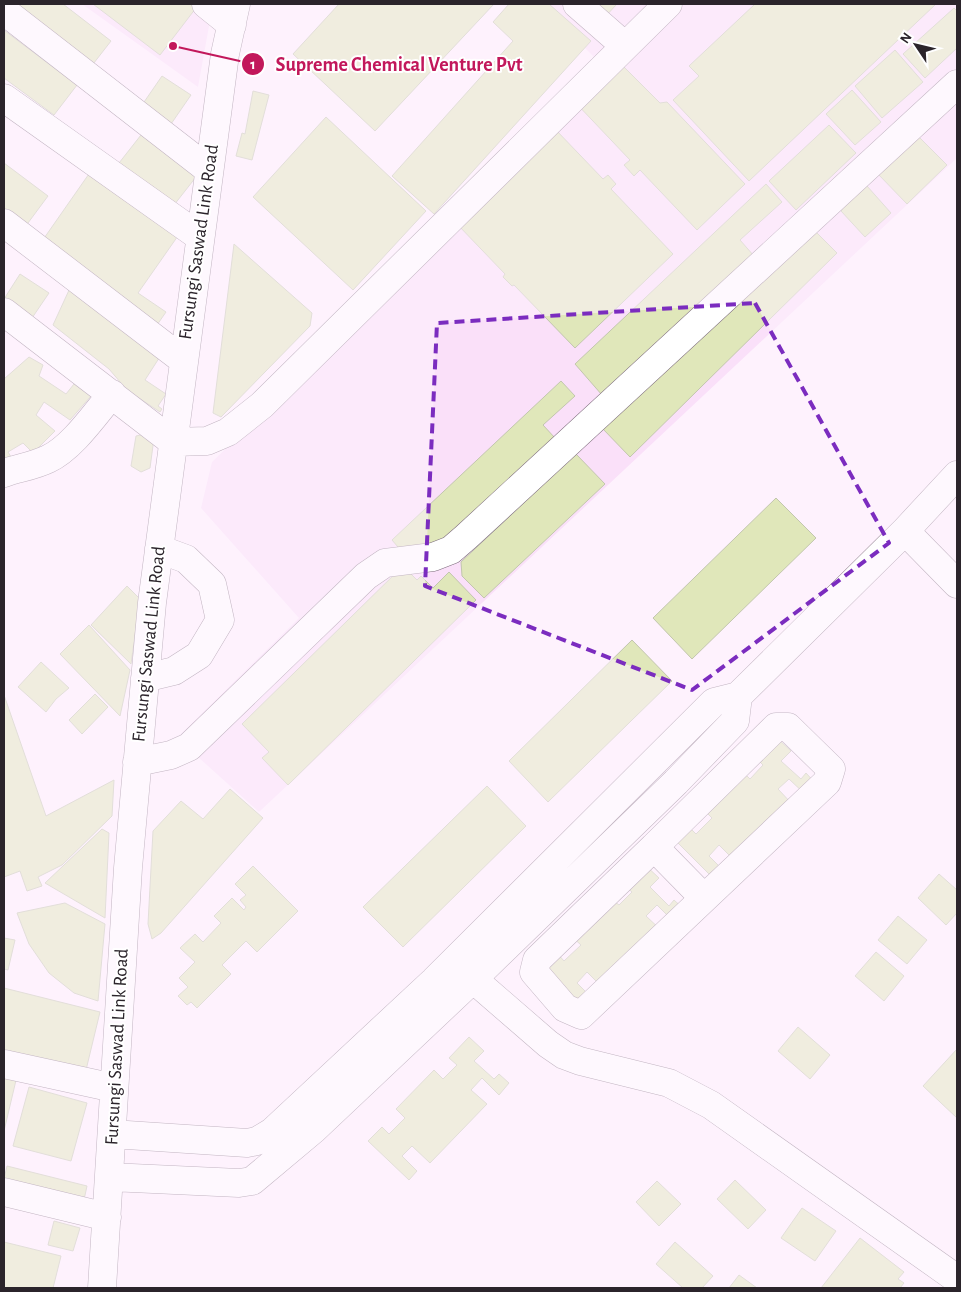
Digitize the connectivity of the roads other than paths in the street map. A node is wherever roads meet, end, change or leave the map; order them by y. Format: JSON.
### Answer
{"nodes":[{"id":1,"x":206,"y":4,"type":"edge"},
{"id":2,"x":577,"y":4,"type":"edge"},
{"id":3,"x":668,"y":4,"type":"edge"},
{"id":4,"x":4,"y":11,"type":"edge"},
{"id":5,"x":234,"y":14,"type":"edge"},
{"id":6,"x":625,"y":46,"type":"junction"},
{"id":7,"x":957,"y":84,"type":"edge"},
{"id":8,"x":4,"y":98,"type":"edge"},
{"id":9,"x":209,"y":170,"type":"junction"},
{"id":10,"x":4,"y":223,"type":"edge"},
{"id":11,"x":200,"y":237,"type":"junction"},
{"id":12,"x":4,"y":312,"type":"edge"},
{"id":13,"x":183,"y":360,"type":"junction"},
{"id":14,"x":112,"y":394,"type":"junction"},
{"id":15,"x":173,"y":442,"type":"junction"},
{"id":16,"x":4,"y":473,"type":"edge"},
{"id":17,"x":957,"y":475,"type":"edge"},
{"id":18,"x":905,"y":531,"type":"junction"},
{"id":19,"x":159,"y":549,"type":"junction"},
{"id":20,"x":957,"y":584,"type":"edge"},
{"id":21,"x":145,"y":678,"type":"junction"},
{"id":22,"x":738,"y":696,"type":"junction"},
{"id":23,"x":137,"y":762,"type":"junction"},
{"id":24,"x":626,"y":831,"type":"junction"},
{"id":25,"x":651,"y":850,"type":"junction"},
{"id":26,"x":704,"y":898,"type":"junction"},
{"id":27,"x":473,"y":979,"type":"junction"},
{"id":28,"x":4,"y":1064,"type":"edge"},
{"id":29,"x":114,"y":1088,"type":"junction"},
{"id":30,"x":112,"y":1134,"type":"junction"},
{"id":31,"x":110,"y":1177,"type":"junction"},
{"id":32,"x":4,"y":1192,"type":"edge"},
{"id":33,"x":107,"y":1217,"type":"junction"},
{"id":34,"x":957,"y":1279,"type":"edge"},
{"id":35,"x":102,"y":1288,"type":"edge"}],
"edges":[{"from":1,"to":5,"type":"street"},
{"from":2,"to":6,"type":"street"},
{"from":3,"to":6,"type":"street"},
{"from":4,"to":9,"type":"street"},
{"from":5,"to":9,"type":"street","name":"Fursungi Saswad Link Road"},
{"from":6,"to":15,"type":"street"},
{"from":7,"to":23,"type":"street"},
{"from":8,"to":11,"type":"street"},
{"from":9,"to":11,"type":"street","name":"Fursungi Saswad Link Road"},
{"from":10,"to":13,"type":"street"},
{"from":11,"to":13,"type":"street","name":"Fursungi Saswad Link Road"},
{"from":12,"to":14,"type":"street"},
{"from":13,"to":15,"type":"street","name":"Fursungi Saswad Link Road"},
{"from":14,"to":15,"type":"street"},
{"from":14,"to":16,"type":"street"},
{"from":15,"to":19,"type":"street","name":"Fursungi Saswad Link Road"},
{"from":17,"to":18,"type":"street"},
{"from":18,"to":20,"type":"street"},
{"from":18,"to":22,"type":"street"},
{"from":19,"to":21,"type":"street","name":"Fursungi Saswad Link Road"},
{"from":19,"to":21,"type":"street"},
{"from":21,"to":23,"type":"street","name":"Fursungi Saswad Link Road"},
{"from":22,"to":24,"type":"street"},
{"from":22,"to":30,"type":"street"},
{"from":23,"to":29,"type":"street","name":"Fursungi Saswad Link Road"},
{"from":24,"to":25,"type":"street"},
{"from":24,"to":27,"type":"street"},
{"from":25,"to":26,"type":"street"},
{"from":25,"to":26,"type":"street"},
{"from":25,"to":26,"type":"street"},
{"from":27,"to":31,"type":"street"},
{"from":27,"to":34,"type":"street"},
{"from":28,"to":29,"type":"street"},
{"from":29,"to":30,"type":"street","name":"Fursungi Saswad Link Road"},
{"from":30,"to":31,"type":"street","name":"Fursungi Saswad Link Road"},
{"from":31,"to":33,"type":"street","name":"Fursungi Saswad Link Road"},
{"from":32,"to":33,"type":"street"},
{"from":33,"to":35,"type":"street","name":"Fursungi Saswad Link Road"}]}
